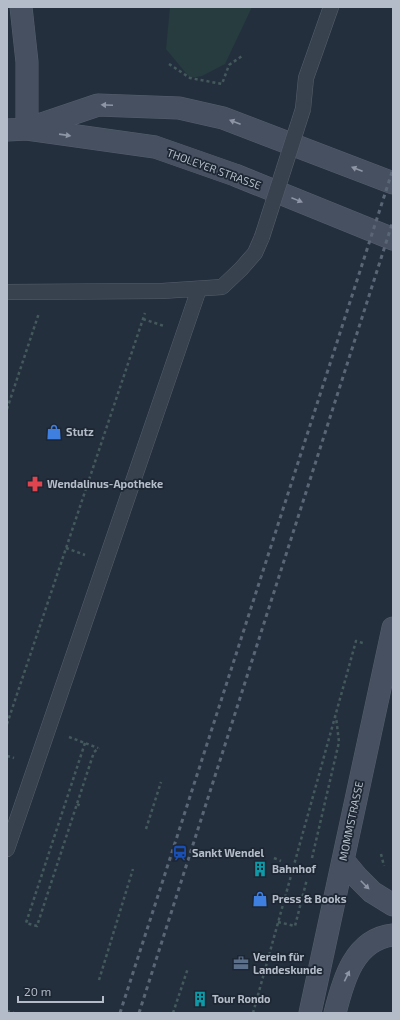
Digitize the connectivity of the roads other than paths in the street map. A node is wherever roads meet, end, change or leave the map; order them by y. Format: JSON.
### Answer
{"nodes":[{"id":1,"x":21,"y":7,"type":"edge"},
{"id":2,"x":331,"y":7,"type":"edge"},
{"id":3,"x":17,"y":130,"type":"edge"},
{"id":4,"x":393,"y":183,"type":"edge"},
{"id":5,"x":393,"y":239,"type":"edge"},
{"id":6,"x":199,"y":288,"type":"junction"},
{"id":7,"x":8,"y":296,"type":"edge"},
{"id":8,"x":391,"y":638,"type":"edge"},
{"id":9,"x":7,"y":849,"type":"edge"},
{"id":10,"x":343,"y":860,"type":"junction"},
{"id":11,"x":393,"y":905,"type":"edge"},
{"id":12,"x":393,"y":936,"type":"edge"},
{"id":13,"x":310,"y":1013,"type":"edge"},
{"id":14,"x":335,"y":1013,"type":"edge"}],
"edges":[{"from":1,"to":3,"type":"main road"},
{"from":2,"to":6,"type":"lane","bridge":true},
{"from":4,"to":3,"type":"main road","one_way":true},
{"from":3,"to":5,"type":"main road","name":"THOLEYER STRASSE","one_way":true},
{"from":6,"to":7,"type":"lane"},
{"from":6,"to":9,"type":"lane"},
{"from":8,"to":10,"type":"main road","name":"MOMMSTRASSE"},
{"from":10,"to":11,"type":"main road","one_way":true},
{"from":10,"to":13,"type":"main road","name":"MOMMSTRASSE"},
{"from":14,"to":12,"type":"main road","one_way":true}]}
